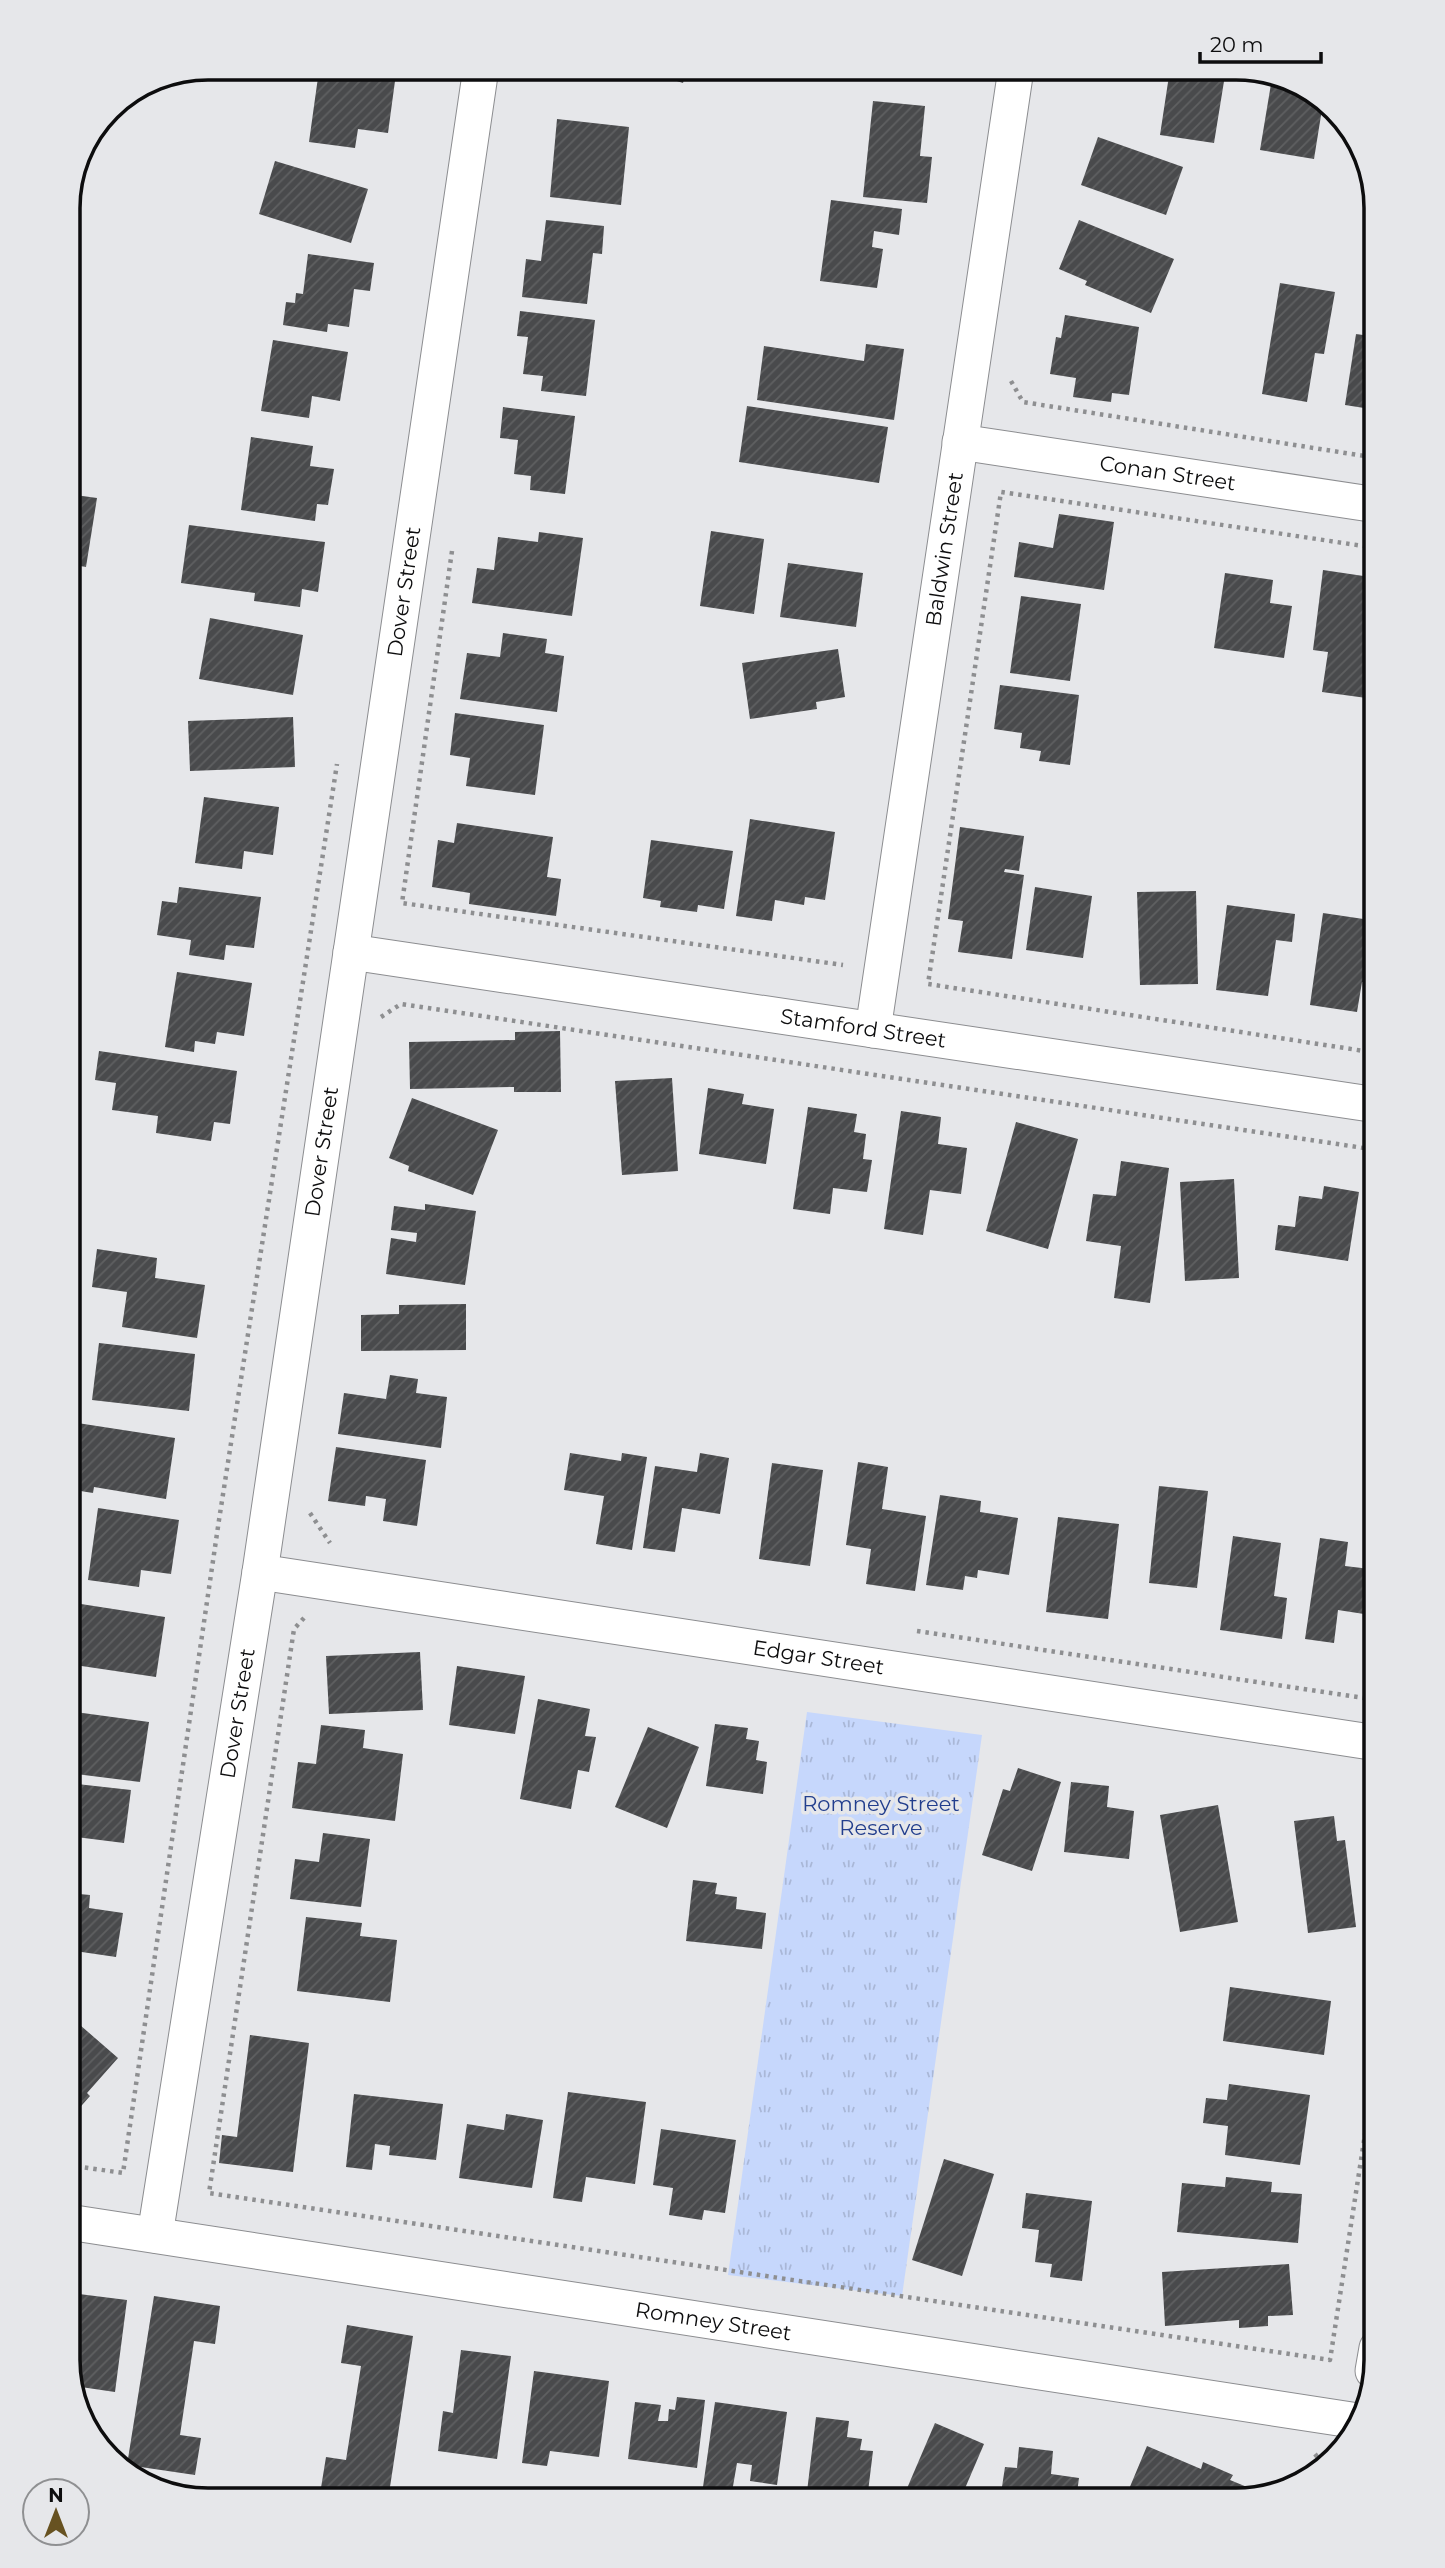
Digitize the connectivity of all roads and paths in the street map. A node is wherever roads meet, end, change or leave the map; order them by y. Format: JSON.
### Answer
{"nodes":[{"id":1,"x":479,"y":80,"type":"edge"},
{"id":2,"x":1014,"y":81,"type":"edge"},
{"id":3,"x":1023,"y":402,"type":"dead end"},
{"id":4,"x":960,"y":442,"type":"junction"},
{"id":5,"x":1364,"y":455,"type":"edge"},
{"id":6,"x":1364,"y":503,"type":"edge"},
{"id":7,"x":1364,"y":546,"type":"edge"},
{"id":8,"x":452,"y":550,"type":"dead end"},
{"id":9,"x":308,"y":945,"type":"dead end"},
{"id":10,"x":351,"y":951,"type":"junction"},
{"id":11,"x":843,"y":967,"type":"dead end"},
{"id":12,"x":401,"y":1004,"type":"dead end"},
{"id":13,"x":873,"y":1030,"type":"junction"},
{"id":14,"x":1364,"y":1051,"type":"edge"},
{"id":15,"x":1364,"y":1103,"type":"edge"},
{"id":16,"x":1364,"y":1148,"type":"edge"},
{"id":17,"x":310,"y":1516,"type":"dead end"},
{"id":18,"x":342,"y":1544,"type":"dead end"},
{"id":19,"x":260,"y":1572,"type":"junction"},
{"id":20,"x":306,"y":1616,"type":"dead end"},
{"id":21,"x":908,"y":1629,"type":"dead end"},
{"id":22,"x":1364,"y":1698,"type":"edge"},
{"id":23,"x":1364,"y":1741,"type":"edge"},
{"id":24,"x":1364,"y":2141,"type":"edge"},
{"id":25,"x":80,"y":2167,"type":"edge"},
{"id":26,"x":80,"y":2224,"type":"edge"},
{"id":27,"x":155,"y":2235,"type":"junction"},
{"id":28,"x":1349,"y":2420,"type":"edge"}],
"edges":[{"from":1,"to":10,"type":"street","name":"Dover Street"},
{"from":2,"to":4,"type":"street","name":"Baldwin Street"},
{"from":3,"to":5,"type":"path"},
{"from":4,"to":6,"type":"street","name":"Conan Street"},
{"from":4,"to":13,"type":"street","name":"Baldwin Street"},
{"from":7,"to":14,"type":"path"},
{"from":8,"to":11,"type":"path"},
{"from":9,"to":25,"type":"path"},
{"from":10,"to":13,"type":"street","name":"Stamford Street"},
{"from":10,"to":19,"type":"street","name":"Dover Street"},
{"from":12,"to":16,"type":"path"},
{"from":13,"to":15,"type":"street","name":"Stamford Street"},
{"from":17,"to":18,"type":"path"},
{"from":19,"to":23,"type":"street","name":"Edgar Street"},
{"from":19,"to":27,"type":"street","name":"Dover Street"},
{"from":20,"to":24,"type":"path"},
{"from":21,"to":22,"type":"path"},
{"from":26,"to":27,"type":"street","name":"Romney Street"},
{"from":27,"to":28,"type":"street","name":"Romney Street"}]}
